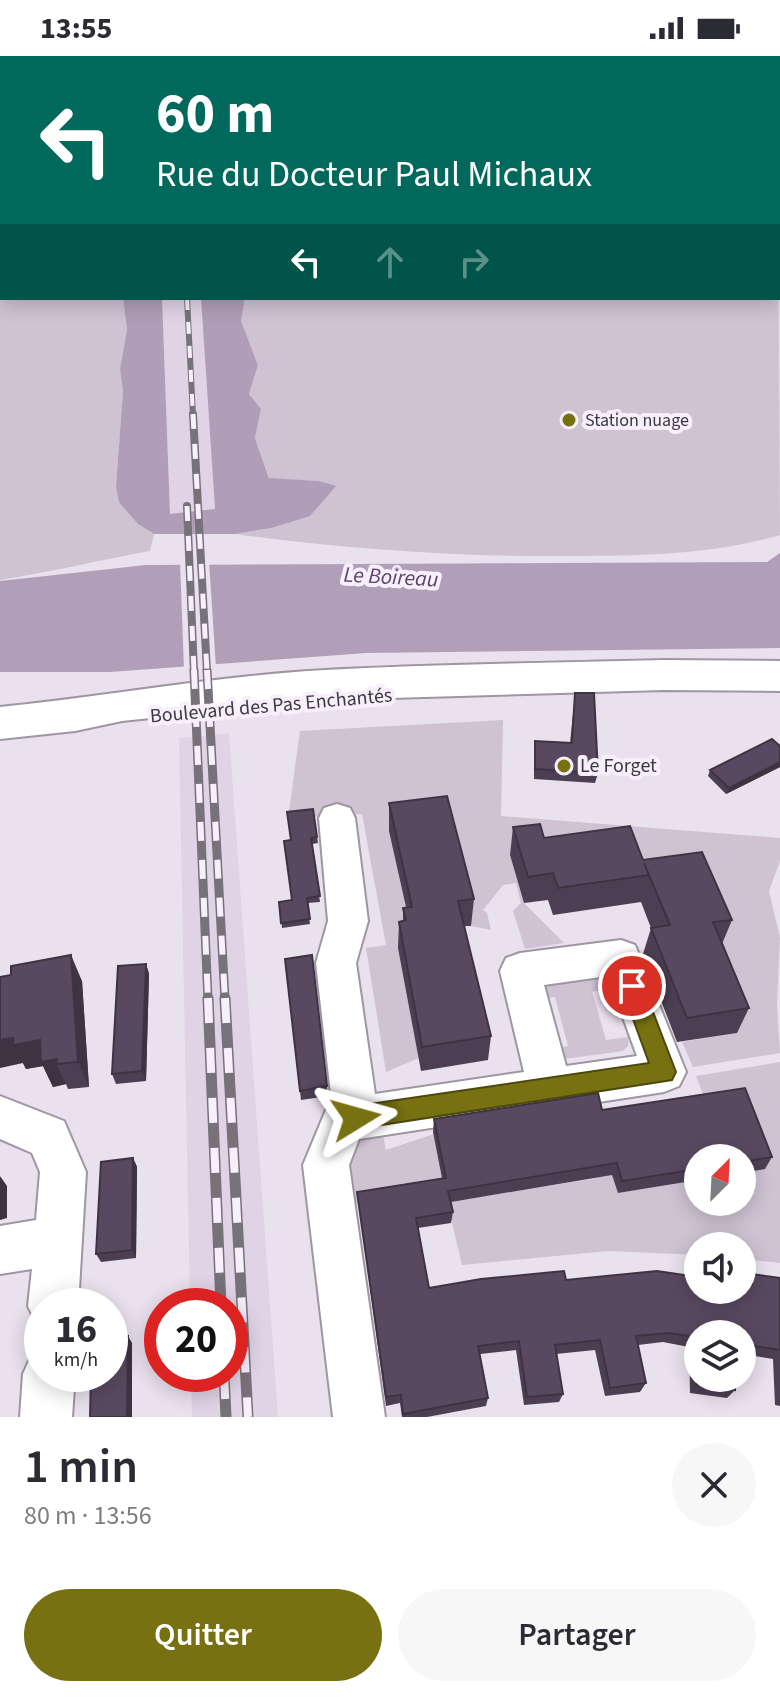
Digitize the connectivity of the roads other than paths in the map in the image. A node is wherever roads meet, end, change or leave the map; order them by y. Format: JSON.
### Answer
{"nodes":[{"id":1,"x":701,"y":676,"type":"junction"},
{"id":2,"x":780,"y":676,"type":"edge"},
{"id":3,"x":780,"y":687,"type":"edge"},
{"id":4,"x":4,"y":724,"type":"edge"},
{"id":5,"x":337,"y":818,"type":"dead end"},
{"id":6,"x":550,"y":1089,"type":"dead end"},
{"id":7,"x":0,"y":1117,"type":"edge"},
{"id":8,"x":356,"y":1118,"type":"junction"},
{"id":9,"x":57,"y":1241,"type":"junction"},
{"id":10,"x":0,"y":1250,"type":"edge"},
{"id":11,"x":54,"y":1288,"type":"edge"},
{"id":12,"x":48,"y":1392,"type":"edge"},
{"id":13,"x":46,"y":1417,"type":"edge"},
{"id":14,"x":359,"y":1417,"type":"edge"}],
"edges":[{"from":1,"to":2,"type":"main road","name":"Boulevard des Pas Enchantés"},
{"from":1,"to":3,"type":"main road","name":"Boulevard des Pas Enchantés"},
{"from":1,"to":4,"type":"main road","name":"Boulevard des Pas Enchantés"},
{"from":5,"to":8,"type":"street"},
{"from":6,"to":8,"type":"street"},
{"from":7,"to":9,"type":"street"},
{"from":8,"to":14,"type":"street"},
{"from":9,"to":10,"type":"street"},
{"from":9,"to":11,"type":"street"},
{"from":12,"to":13,"type":"street"}]}
